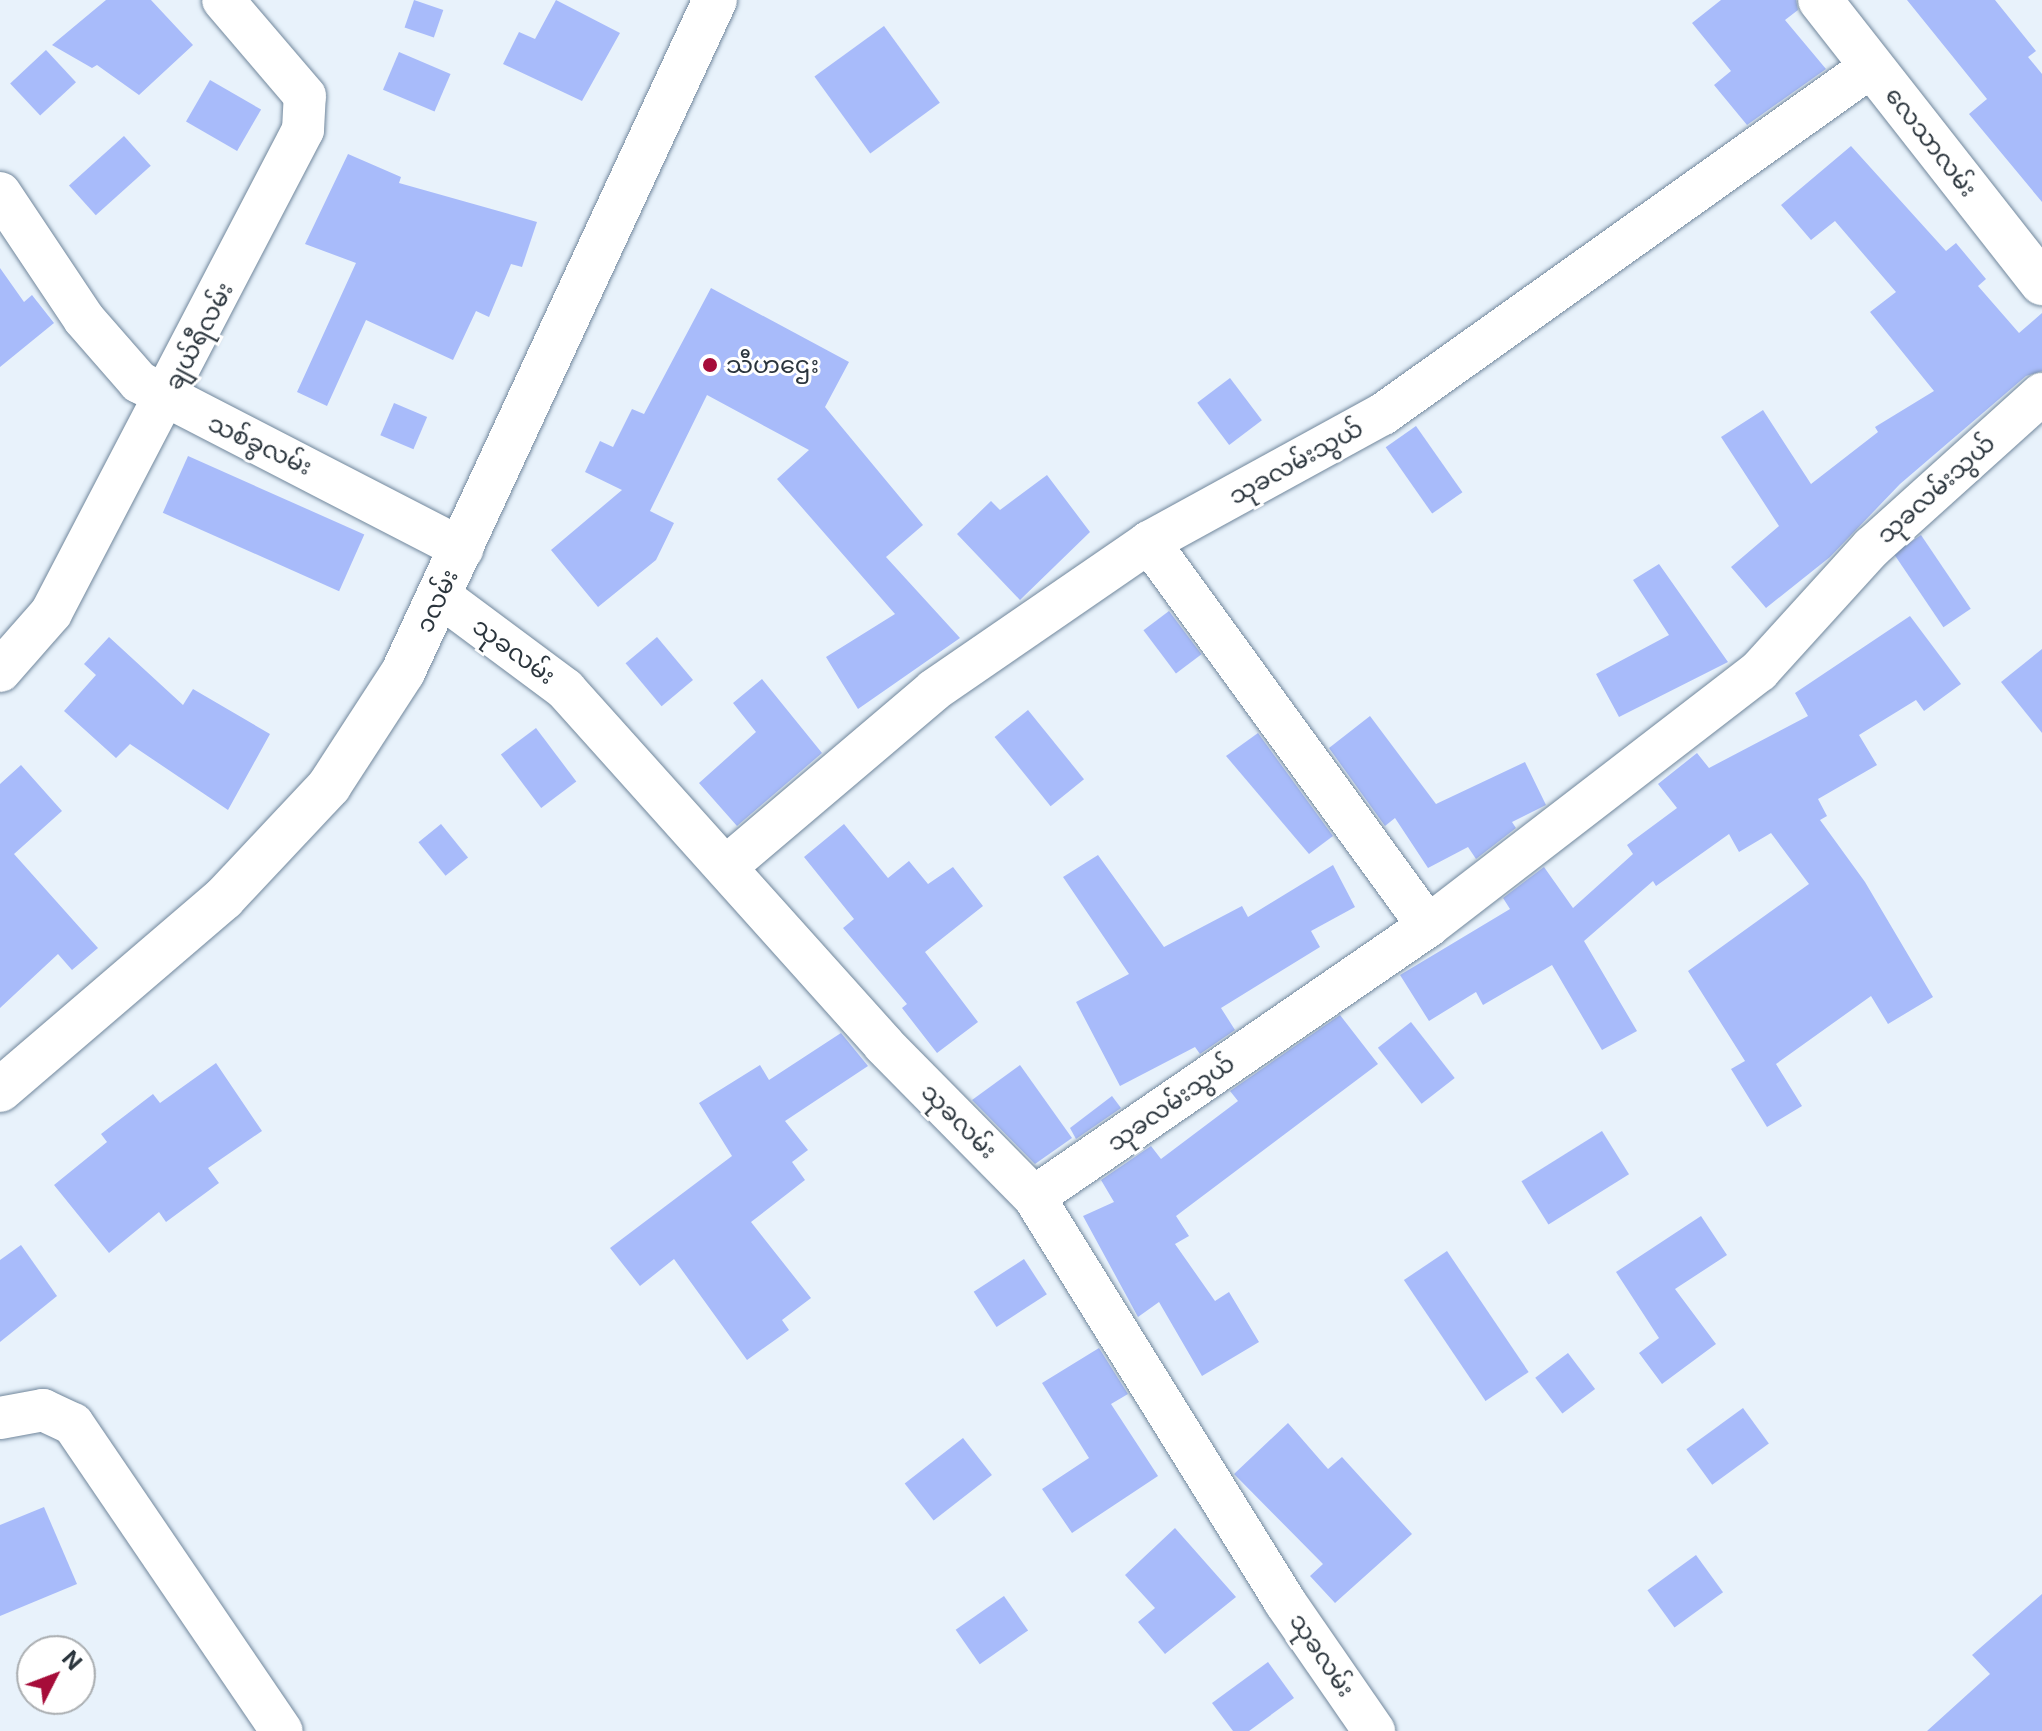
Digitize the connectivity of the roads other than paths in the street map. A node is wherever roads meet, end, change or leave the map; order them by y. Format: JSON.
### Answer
{"nodes":[{"id":1,"x":223,"y":0,"type":"edge"},
{"id":2,"x":715,"y":0,"type":"edge"},
{"id":3,"x":1820,"y":0,"type":"edge"},
{"id":4,"x":1872,"y":66,"type":"junction"},
{"id":5,"x":0,"y":193,"type":"edge"},
{"id":6,"x":2042,"y":283,"type":"edge"},
{"id":7,"x":2042,"y":394,"type":"edge"},
{"id":8,"x":165,"y":400,"type":"junction"},
{"id":9,"x":1149,"y":542,"type":"junction"},
{"id":10,"x":462,"y":549,"type":"junction"},
{"id":11,"x":440,"y":596,"type":"junction"},
{"id":12,"x":0,"y":670,"type":"edge"},
{"id":13,"x":728,"y":865,"type":"junction"},
{"id":14,"x":1428,"y":926,"type":"junction"},
{"id":15,"x":0,"y":1090,"type":"edge"},
{"id":16,"x":1034,"y":1197,"type":"junction"},
{"id":17,"x":0,"y":1418,"type":"edge"},
{"id":18,"x":282,"y":1731,"type":"edge"},
{"id":19,"x":1374,"y":1731,"type":"edge"}],
"edges":[{"from":1,"to":8,"type":"street","name":"ချယ်ရီလမ်း"},
{"from":2,"to":10,"type":"street","name":"၁လမ်း"},
{"from":3,"to":4,"type":"street","name":"လေသာလမ်း"},
{"from":4,"to":6,"type":"street","name":"လေသာလမ်း"},
{"from":4,"to":9,"type":"street","name":"သုခလမ်းသွယ်"},
{"from":5,"to":8,"type":"street","name":"သစ်ခွလမ်း"},
{"from":7,"to":14,"type":"street","name":"သုခလမ်းသွယ်"},
{"from":8,"to":10,"type":"street","name":"သစ်ခွလမ်း"},
{"from":8,"to":12,"type":"street","name":"ချယ်ရီလမ်း"},
{"from":9,"to":13,"type":"street","name":"သုခလမ်းသွယ်"},
{"from":9,"to":14,"type":"street"},
{"from":10,"to":11,"type":"street","name":"၁လမ်း"},
{"from":11,"to":13,"type":"street","name":"သုခလမ်း"},
{"from":11,"to":15,"type":"street","name":"၁လမ်း"},
{"from":13,"to":16,"type":"street","name":"သုခလမ်း"},
{"from":14,"to":16,"type":"street","name":"သုခလမ်းသွယ်"},
{"from":16,"to":19,"type":"street","name":"သုခလမ်း"},
{"from":17,"to":18,"type":"street"}]}
